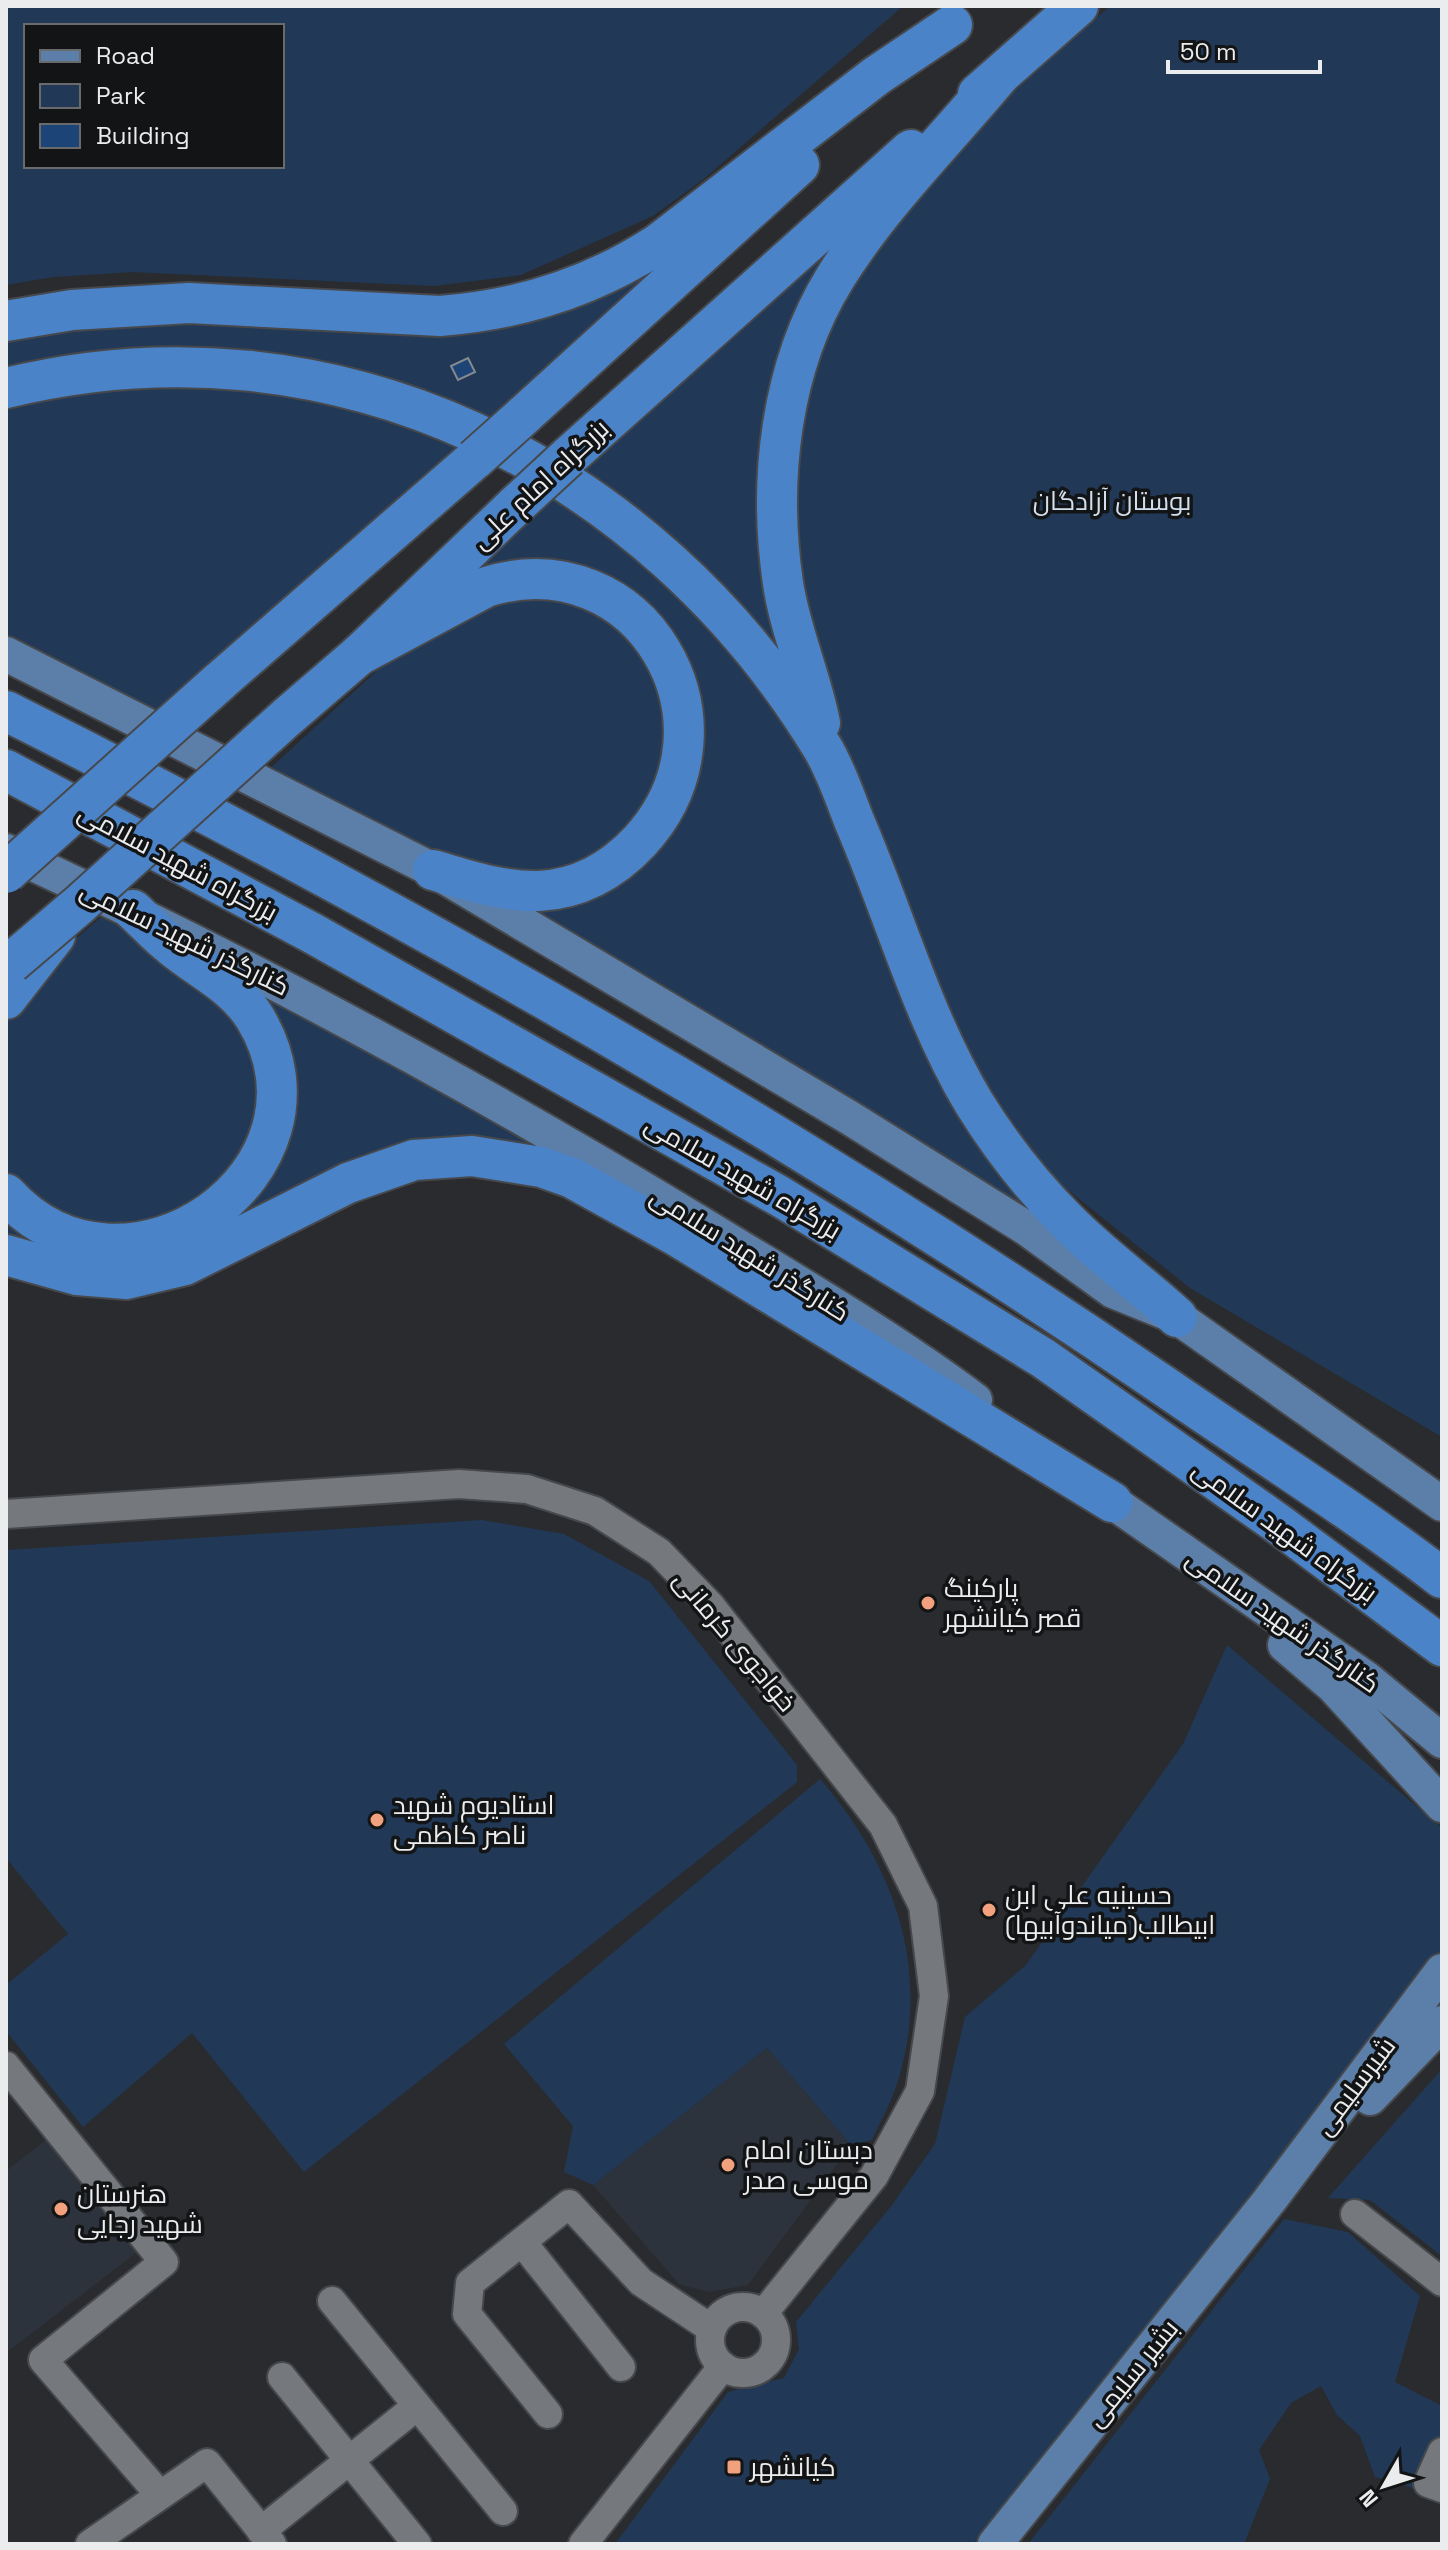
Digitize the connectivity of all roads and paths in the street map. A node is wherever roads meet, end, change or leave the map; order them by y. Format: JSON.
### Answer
{"nodes":[{"id":1,"x":1078,"y":6,"type":"edge"},
{"id":2,"x":962,"y":15,"type":"edge"},
{"id":3,"x":999,"y":76,"type":"junction"},
{"id":4,"x":6,"y":321,"type":"edge"},
{"id":5,"x":6,"y":388,"type":"edge"},
{"id":6,"x":6,"y":654,"type":"edge"},
{"id":7,"x":359,"y":655,"type":"junction"},
{"id":8,"x":6,"y":711,"type":"edge"},
{"id":9,"x":825,"y":751,"type":"junction"},
{"id":10,"x":6,"y":770,"type":"edge"},
{"id":11,"x":6,"y":851,"type":"edge"},
{"id":12,"x":433,"y":870,"type":"junction"},
{"id":13,"x":6,"y":873,"type":"edge"},
{"id":14,"x":133,"y":910,"type":"junction"},
{"id":15,"x":8,"y":976,"type":"edge"},
{"id":16,"x":6,"y":1194,"type":"edge"},
{"id":17,"x":6,"y":1255,"type":"edge"},
{"id":18,"x":1177,"y":1317,"type":"junction"},
{"id":19,"x":1112,"y":1502,"type":"junction"},
{"id":20,"x":1442,"y":1504,"type":"edge"},
{"id":21,"x":6,"y":1514,"type":"edge"},
{"id":22,"x":1172,"y":1542,"type":"junction"},
{"id":23,"x":1442,"y":1578,"type":"edge"},
{"id":24,"x":1442,"y":1646,"type":"edge"},
{"id":25,"x":1442,"y":1741,"type":"edge"},
{"id":26,"x":1442,"y":1805,"type":"edge"},
{"id":27,"x":1442,"y":1971,"type":"edge"},
{"id":28,"x":1442,"y":2012,"type":"edge"},
{"id":29,"x":1442,"y":2023,"type":"edge"},
{"id":30,"x":1412,"y":2054,"type":"junction"},
{"id":31,"x":6,"y":2066,"type":"edge"},
{"id":32,"x":1317,"y":2145,"type":"junction"},
{"id":33,"x":1269,"y":2201,"type":"joint"},
{"id":34,"x":1355,"y":2214,"type":"dead end"},
{"id":35,"x":522,"y":2242,"type":"junction"},
{"id":36,"x":1442,"y":2282,"type":"edge"},
{"id":37,"x":332,"y":2301,"type":"dead end"},
{"id":38,"x":763,"y":2314,"type":"junction"},
{"id":39,"x":712,"y":2329,"type":"junction"},
{"id":40,"x":723,"y":2366,"type":"junction"},
{"id":41,"x":621,"y":2367,"type":"dead end"},
{"id":42,"x":282,"y":2377,"type":"dead end"},
{"id":43,"x":417,"y":2406,"type":"junction"},
{"id":44,"x":548,"y":2414,"type":"dead end"},
{"id":45,"x":1442,"y":2452,"type":"edge"},
{"id":46,"x":349,"y":2460,"type":"junction"},
{"id":47,"x":1442,"y":2488,"type":"edge"},
{"id":48,"x":160,"y":2495,"type":"junction"},
{"id":49,"x":503,"y":2511,"type":"dead end"},
{"id":50,"x":267,"y":2537,"type":"edge"},
{"id":51,"x":90,"y":2544,"type":"edge"},
{"id":52,"x":417,"y":2544,"type":"edge"},
{"id":53,"x":583,"y":2544,"type":"edge"},
{"id":54,"x":995,"y":2544,"type":"edge"}],
"edges":[{"from":1,"to":3,"type":"highway","name":"بزرگراه امام علی"},
{"from":2,"to":4,"type":"highway"},
{"from":2,"to":13,"type":"highway","bridge":true},
{"from":3,"to":7,"type":"highway","name":"بزرگراه امام علی","bridge":true},
{"from":3,"to":9,"type":"highway"},
{"from":5,"to":9,"type":"highway"},
{"from":6,"to":12,"type":"main road"},
{"from":7,"to":12,"type":"highway"},
{"from":7,"to":15,"type":"highway","name":"بزرگراه امام علی","bridge":true},
{"from":8,"to":23,"type":"highway","name":"بزرگراه شهید سلامی"},
{"from":9,"to":18,"type":"highway"},
{"from":10,"to":24,"type":"highway","name":"بزرگراه شهید سلامی"},
{"from":11,"to":14,"type":"main road","name":"کنارگذر شهید سلامی"},
{"from":12,"to":18,"type":"main road"},
{"from":14,"to":16,"type":"highway"},
{"from":14,"to":19,"type":"main road","name":"کنارگذر شهید سلامی"},
{"from":17,"to":19,"type":"highway"},
{"from":18,"to":20,"type":"main road"},
{"from":19,"to":22,"type":"main road","name":"کنارگذر شهید سلامی"},
{"from":21,"to":38,"type":"street","name":"خواجوی کرمانی"},
{"from":22,"to":25,"type":"main road","name":"کنارگذر شهید سلامی"},
{"from":22,"to":26,"type":"main road"},
{"from":27,"to":32,"type":"main road","name":"شیرسلیمی"},
{"from":28,"to":30,"type":"main road"},
{"from":29,"to":30,"type":"main road"},
{"from":30,"to":32,"type":"main road"},
{"from":31,"to":48,"type":"street"},
{"from":32,"to":33,"type":"main road","name":"شیرسلیمی"},
{"from":33,"to":54,"type":"main road","name":"بشیر سلیمی"},
{"from":34,"to":36,"type":"street"},
{"from":35,"to":39,"type":"street"},
{"from":35,"to":41,"type":"street"},
{"from":35,"to":44,"type":"street"},
{"from":37,"to":43,"type":"street"},
{"from":38,"to":39,"type":"street"},
{"from":38,"to":40,"type":"street"},
{"from":39,"to":40,"type":"street"},
{"from":40,"to":53,"type":"street"},
{"from":42,"to":46,"type":"street"},
{"from":43,"to":46,"type":"street"},
{"from":43,"to":49,"type":"street"},
{"from":45,"to":47,"type":"street"},
{"from":46,"to":50,"type":"street"},
{"from":46,"to":52,"type":"street"},
{"from":48,"to":50,"type":"street"},
{"from":48,"to":51,"type":"street"}]}
